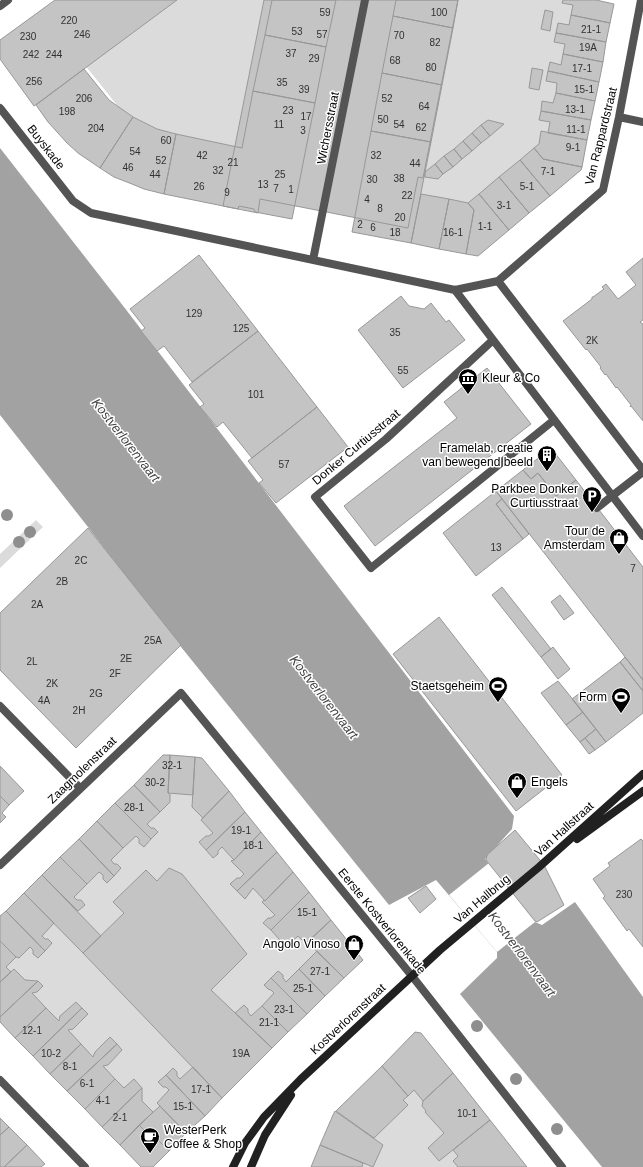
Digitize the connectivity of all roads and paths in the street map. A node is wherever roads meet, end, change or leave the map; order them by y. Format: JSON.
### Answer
{"nodes":[{"id":1,"x":8,"y":0,"type":"edge"},
{"id":2,"x":365,"y":0,"type":"edge"},
{"id":3,"x":641,"y":0,"type":"edge"},
{"id":4,"x":0,"y":6,"type":"edge"},
{"id":5,"x":0,"y":108,"type":"edge"},
{"id":6,"x":620,"y":117,"type":"junction"},
{"id":7,"x":643,"y":122,"type":"edge"},
{"id":8,"x":314,"y":260,"type":"junction"},
{"id":9,"x":498,"y":281,"type":"junction"},
{"id":10,"x":455,"y":290,"type":"junction"},
{"id":11,"x":493,"y":340,"type":"junction"},
{"id":12,"x":554,"y":420,"type":"junction"},
{"id":13,"x":643,"y":471,"type":"edge"},
{"id":14,"x":612,"y":496,"type":"junction"},
{"id":15,"x":597,"y":508,"type":"dead end"},
{"id":16,"x":643,"y":536,"type":"edge"},
{"id":17,"x":181,"y":693,"type":"joint"},
{"id":18,"x":0,"y":706,"type":"edge"},
{"id":19,"x":643,"y":774,"type":"edge"},
{"id":20,"x":80,"y":788,"type":"junction"},
{"id":21,"x":643,"y":791,"type":"edge"},
{"id":22,"x":0,"y":864,"type":"edge"},
{"id":23,"x":539,"y":867,"type":"junction"},
{"id":24,"x":412,"y":976,"type":"junction"},
{"id":25,"x":301,"y":1079,"type":"junction"},
{"id":26,"x":0,"y":1080,"type":"edge"},
{"id":27,"x":85,"y":1167,"type":"edge"},
{"id":28,"x":232,"y":1167,"type":"edge"},
{"id":29,"x":251,"y":1167,"type":"edge"},
{"id":30,"x":562,"y":1167,"type":"edge"}],
"edges":[{"from":1,"to":4,"type":"street"},
{"from":2,"to":8,"type":"street","name":"Wichersstraat"},
{"from":3,"to":6,"type":"street","name":"Van Rappardstraat"},
{"from":5,"to":8,"type":"street","name":"Buyskade"},
{"from":6,"to":7,"type":"street"},
{"from":6,"to":9,"type":"street","name":"Van Rappardstraat"},
{"from":8,"to":10,"type":"street"},
{"from":9,"to":10,"type":"street"},
{"from":9,"to":13,"type":"street"},
{"from":10,"to":11,"type":"street"},
{"from":11,"to":12,"type":"street"},
{"from":11,"to":12,"type":"street","name":"Donker Curtiusstraat"},
{"from":12,"to":14,"type":"street"},
{"from":13,"to":14,"type":"street"},
{"from":14,"to":15,"type":"street"},
{"from":14,"to":16,"type":"street"},
{"from":17,"to":20,"type":"street","name":"Zaagmolenstraat"},
{"from":17,"to":24,"type":"street","name":"Eerste Kostverlorenkade"},
{"from":18,"to":20,"type":"street"},
{"from":19,"to":23,"type":"street","name":"Van Hallstraat"},
{"from":20,"to":22,"type":"street","name":"Zaagmolenstraat"},
{"from":21,"to":23,"type":"street","name":"Van Hallstraat"},
{"from":23,"to":24,"type":"street","name":"Van Hallbrug"},
{"from":24,"to":25,"type":"street","name":"Kostverlorenstraat"},
{"from":24,"to":30,"type":"street","name":"Eerste Kostverlorenkade"},
{"from":25,"to":28,"type":"street","name":"Kostverlorenstraat"},
{"from":25,"to":29,"type":"street","name":"Kostverlorenstraat"},
{"from":26,"to":27,"type":"street"}]}
